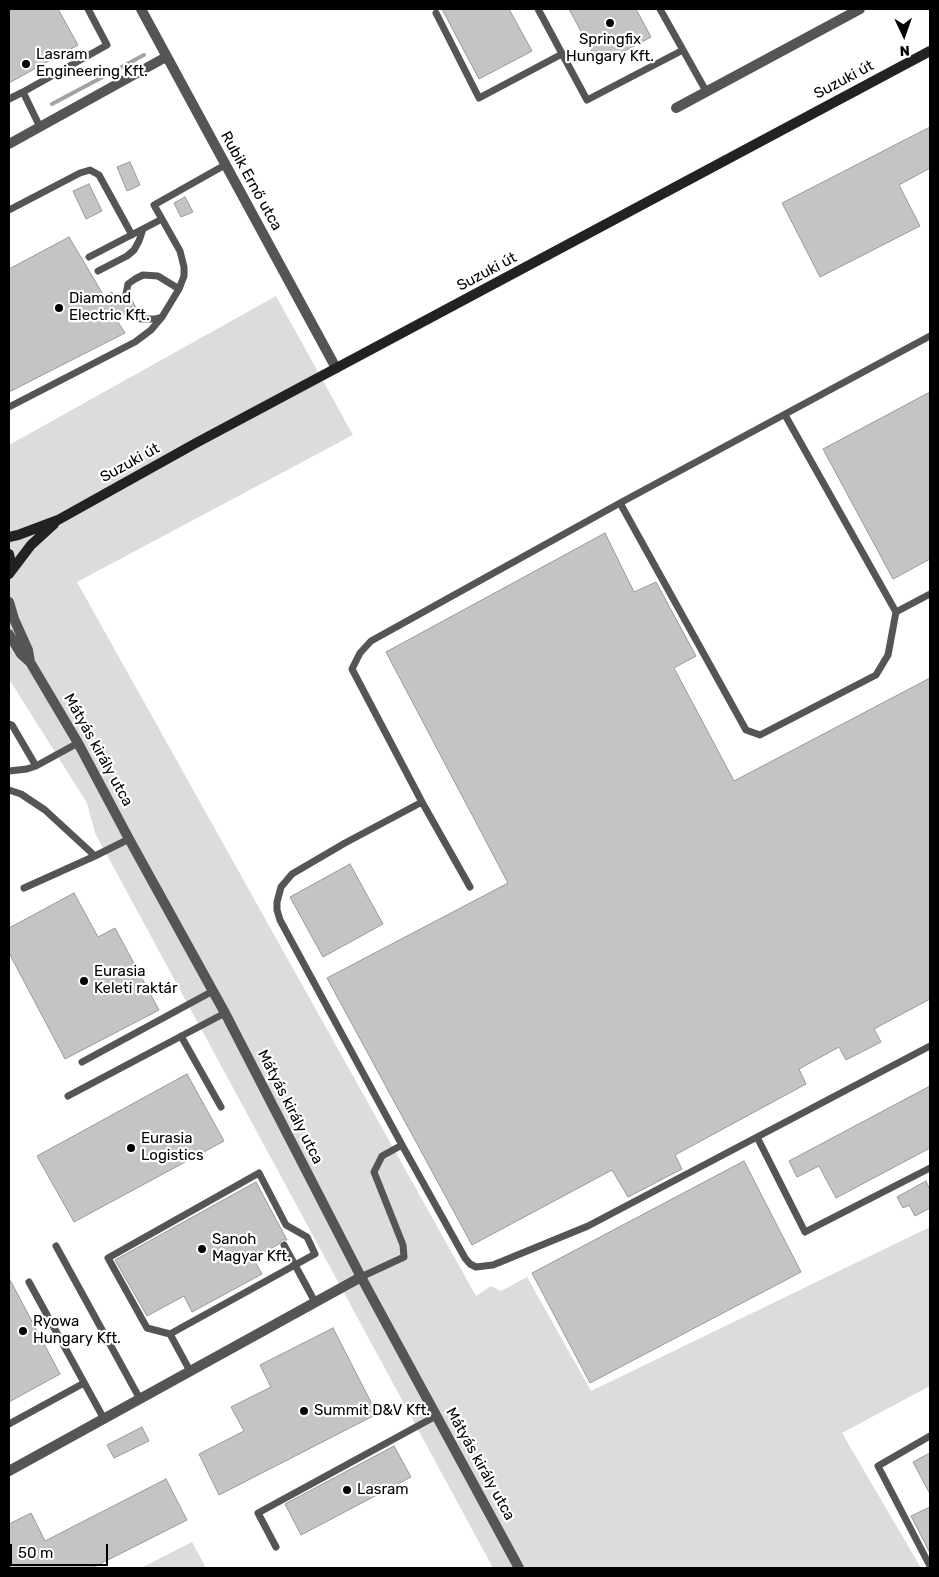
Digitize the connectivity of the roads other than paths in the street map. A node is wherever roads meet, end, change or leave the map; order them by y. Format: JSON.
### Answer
{"nodes":[{"id":1,"x":88,"y":9,"type":"edge"},
{"id":2,"x":141,"y":9,"type":"edge"},
{"id":3,"x":538,"y":9,"type":"edge"},
{"id":4,"x":660,"y":9,"type":"edge"},
{"id":5,"x":860,"y":9,"type":"edge"},
{"id":6,"x":436,"y":14,"type":"dead end"},
{"id":7,"x":683,"y":50,"type":"junction"},
{"id":8,"x":930,"y":51,"type":"edge"},
{"id":9,"x":562,"y":54,"type":"junction"},
{"id":10,"x":166,"y":57,"type":"junction"},
{"id":11,"x":23,"y":92,"type":"junction"},
{"id":12,"x":706,"y":92,"type":"junction"},
{"id":13,"x":9,"y":99,"type":"edge"},
{"id":14,"x":676,"y":108,"type":"dead end"},
{"id":15,"x":40,"y":127,"type":"junction"},
{"id":16,"x":9,"y":144,"type":"edge"},
{"id":17,"x":225,"y":166,"type":"junction"},
{"id":18,"x":9,"y":210,"type":"edge"},
{"id":19,"x":162,"y":219,"type":"junction"},
{"id":20,"x":143,"y":230,"type":"junction"},
{"id":21,"x":132,"y":235,"type":"junction"},
{"id":22,"x":89,"y":257,"type":"dead end"},
{"id":23,"x":98,"y":271,"type":"dead end"},
{"id":24,"x":179,"y":289,"type":"junction"},
{"id":25,"x":125,"y":299,"type":"dead end"},
{"id":26,"x":130,"y":312,"type":"dead end"},
{"id":27,"x":162,"y":317,"type":"junction"},
{"id":28,"x":930,"y":336,"type":"edge"},
{"id":29,"x":336,"y":368,"type":"junction"},
{"id":30,"x":9,"y":407,"type":"edge"},
{"id":31,"x":785,"y":415,"type":"junction"},
{"id":32,"x":620,"y":503,"type":"junction"},
{"id":33,"x":58,"y":520,"type":"junction"},
{"id":34,"x":9,"y":537,"type":"edge"},
{"id":35,"x":9,"y":554,"type":"edge"},
{"id":36,"x":9,"y":575,"type":"edge"},
{"id":37,"x":930,"y":594,"type":"edge"},
{"id":38,"x":9,"y":602,"type":"edge"},
{"id":39,"x":896,"y":612,"type":"junction"},
{"id":40,"x":9,"y":634,"type":"edge"},
{"id":41,"x":30,"y":662,"type":"junction"},
{"id":42,"x":9,"y":724,"type":"edge"},
{"id":43,"x":78,"y":743,"type":"junction"},
{"id":44,"x":36,"y":766,"type":"junction"},
{"id":45,"x":9,"y":770,"type":"edge"},
{"id":46,"x":9,"y":790,"type":"edge"},
{"id":47,"x":422,"y":802,"type":"junction"},
{"id":48,"x":129,"y":839,"type":"junction"},
{"id":49,"x":95,"y":856,"type":"junction"},
{"id":50,"x":470,"y":887,"type":"dead end"},
{"id":51,"x":24,"y":888,"type":"dead end"},
{"id":52,"x":213,"y":991,"type":"junction"},
{"id":53,"x":225,"y":1013,"type":"junction"},
{"id":54,"x":181,"y":1036,"type":"junction"},
{"id":55,"x":930,"y":1046,"type":"edge"},
{"id":56,"x":82,"y":1062,"type":"dead end"},
{"id":57,"x":68,"y":1096,"type":"dead end"},
{"id":58,"x":221,"y":1107,"type":"dead end"},
{"id":59,"x":757,"y":1137,"type":"junction"},
{"id":60,"x":402,"y":1145,"type":"junction"},
{"id":61,"x":930,"y":1168,"type":"edge"},
{"id":62,"x":284,"y":1245,"type":"dead end"},
{"id":63,"x":56,"y":1246,"type":"dead end"},
{"id":64,"x":295,"y":1265,"type":"junction"},
{"id":65,"x":361,"y":1277,"type":"junction"},
{"id":66,"x":29,"y":1282,"type":"dead end"},
{"id":67,"x":315,"y":1302,"type":"junction"},
{"id":68,"x":170,"y":1334,"type":"junction"},
{"id":69,"x":190,"y":1371,"type":"junction"},
{"id":70,"x":84,"y":1382,"type":"junction"},
{"id":71,"x":140,"y":1399,"type":"junction"},
{"id":72,"x":436,"y":1416,"type":"junction"},
{"id":73,"x":104,"y":1419,"type":"junction"},
{"id":74,"x":9,"y":1424,"type":"edge"},
{"id":75,"x":930,"y":1436,"type":"edge"},
{"id":76,"x":9,"y":1471,"type":"edge"},
{"id":77,"x":276,"y":1547,"type":"dead end"},
{"id":78,"x":930,"y":1566,"type":"edge"},
{"id":79,"x":520,"y":1568,"type":"edge"}],
"edges":[{"from":1,"to":11,"type":"lane"},
{"from":2,"to":10,"type":"street","name":"Rubik Ernő utca"},
{"from":3,"to":9,"type":"lane"},
{"from":4,"to":7,"type":"lane"},
{"from":5,"to":12,"type":"street"},
{"from":6,"to":9,"type":"lane"},
{"from":7,"to":9,"type":"lane"},
{"from":7,"to":12,"type":"lane"},
{"from":8,"to":29,"type":"main road","name":"Suzuki út"},
{"from":10,"to":15,"type":"street"},
{"from":10,"to":17,"type":"street","name":"Rubik Ernő utca"},
{"from":11,"to":13,"type":"lane"},
{"from":11,"to":15,"type":"lane"},
{"from":12,"to":14,"type":"street"},
{"from":15,"to":16,"type":"street"},
{"from":17,"to":19,"type":"lane"},
{"from":17,"to":29,"type":"street","name":"Rubik Ernő utca"},
{"from":18,"to":21,"type":"lane"},
{"from":19,"to":20,"type":"lane"},
{"from":19,"to":24,"type":"lane"},
{"from":20,"to":21,"type":"lane"},
{"from":20,"to":23,"type":"lane"},
{"from":21,"to":22,"type":"lane"},
{"from":24,"to":25,"type":"lane"},
{"from":24,"to":27,"type":"lane"},
{"from":26,"to":27,"type":"lane"},
{"from":27,"to":30,"type":"lane"},
{"from":28,"to":31,"type":"lane"},
{"from":29,"to":33,"type":"main road","name":"Suzuki út"},
{"from":31,"to":32,"type":"lane"},
{"from":31,"to":39,"type":"lane"},
{"from":32,"to":39,"type":"lane"},
{"from":32,"to":47,"type":"lane"},
{"from":33,"to":34,"type":"main road"},
{"from":33,"to":36,"type":"main road"},
{"from":35,"to":36,"type":"main road"},
{"from":37,"to":39,"type":"lane"},
{"from":38,"to":41,"type":"street","name":"Mátyás király utca"},
{"from":40,"to":41,"type":"street","name":"Mátyás király utca"},
{"from":41,"to":43,"type":"street","name":"Mátyás király utca"},
{"from":42,"to":44,"type":"lane"},
{"from":43,"to":44,"type":"lane"},
{"from":43,"to":48,"type":"street","name":"Mátyás király utca"},
{"from":44,"to":45,"type":"lane"},
{"from":46,"to":49,"type":"lane"},
{"from":47,"to":50,"type":"lane"},
{"from":47,"to":60,"type":"lane"},
{"from":48,"to":49,"type":"lane"},
{"from":48,"to":52,"type":"street","name":"Mátyás király utca"},
{"from":49,"to":51,"type":"lane"},
{"from":52,"to":53,"type":"street","name":"Mátyás király utca"},
{"from":52,"to":56,"type":"lane"},
{"from":53,"to":54,"type":"lane"},
{"from":53,"to":65,"type":"street","name":"Mátyás király utca"},
{"from":54,"to":57,"type":"lane"},
{"from":54,"to":58,"type":"lane"},
{"from":55,"to":59,"type":"lane"},
{"from":59,"to":60,"type":"lane"},
{"from":59,"to":61,"type":"lane"},
{"from":60,"to":65,"type":"lane"},
{"from":62,"to":64,"type":"lane"},
{"from":63,"to":71,"type":"lane"},
{"from":64,"to":67,"type":"lane"},
{"from":64,"to":68,"type":"lane"},
{"from":64,"to":68,"type":"lane"},
{"from":65,"to":67,"type":"street"},
{"from":65,"to":72,"type":"street","name":"Mátyás király utca"},
{"from":66,"to":70,"type":"lane"},
{"from":67,"to":69,"type":"street"},
{"from":68,"to":69,"type":"lane"},
{"from":69,"to":71,"type":"street"},
{"from":70,"to":73,"type":"lane"},
{"from":70,"to":74,"type":"lane"},
{"from":71,"to":73,"type":"street"},
{"from":72,"to":77,"type":"lane"},
{"from":72,"to":79,"type":"street","name":"Mátyás király utca"},
{"from":73,"to":76,"type":"street"},
{"from":75,"to":78,"type":"lane"}]}
